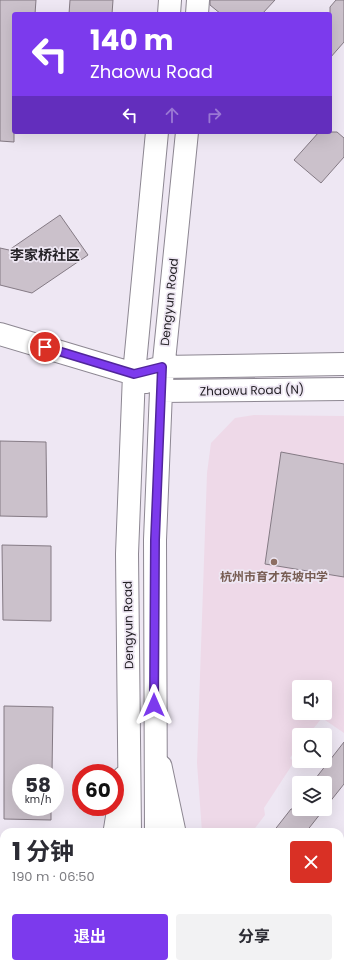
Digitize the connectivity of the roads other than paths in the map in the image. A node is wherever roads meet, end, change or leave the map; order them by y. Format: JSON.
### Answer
{"nodes":[{"id":1,"x":170,"y":0,"type":"edge"},
{"id":2,"x":198,"y":0,"type":"edge"},
{"id":3,"x":169,"y":12,"type":"edge"},
{"id":4,"x":197,"y":12,"type":"edge"},
{"id":5,"x":158,"y":134,"type":"edge"},
{"id":6,"x":187,"y":134,"type":"edge"},
{"id":7,"x":0,"y":334,"type":"edge"},
{"id":8,"x":344,"y":364,"type":"edge"},
{"id":9,"x":162,"y":367,"type":"junction"},
{"id":10,"x":134,"y":374,"type":"junction"},
{"id":11,"x":344,"y":389,"type":"edge"},
{"id":12,"x":160,"y":391,"type":"junction"},
{"id":13,"x":130,"y":732,"type":"junction"},
{"id":14,"x":154,"y":736,"type":"junction"},
{"id":15,"x":115,"y":828,"type":"edge"},
{"id":16,"x":130,"y":828,"type":"edge"},
{"id":17,"x":156,"y":828,"type":"edge"},
{"id":18,"x":174,"y":828,"type":"edge"}],
"edges":[{"from":1,"to":3,"type":"main road"},
{"from":2,"to":4,"type":"main road"},
{"from":5,"to":10,"type":"main road","name":"Dengyun Road"},
{"from":6,"to":9,"type":"main road","name":"Dengyun Road"},
{"from":7,"to":10,"type":"main road"},
{"from":8,"to":9,"type":"main road","name":"Zhaowu Road (N)"},
{"from":9,"to":10,"type":"main road","name":"Zhaowu Road (N)"},
{"from":9,"to":12,"type":"main road","name":"Dengyun Road"},
{"from":10,"to":12,"type":"main road"},
{"from":10,"to":13,"type":"main road","name":"Dengyun Road"},
{"from":11,"to":12,"type":"main road","name":"Zhaowu Road (N)"},
{"from":12,"to":14,"type":"main road","name":"Dengyun Road"},
{"from":13,"to":15,"type":"street"},
{"from":13,"to":16,"type":"main road","name":"Dengyun Road"},
{"from":14,"to":17,"type":"main road","name":"Dengyun Road"},
{"from":14,"to":18,"type":"street"}]}
